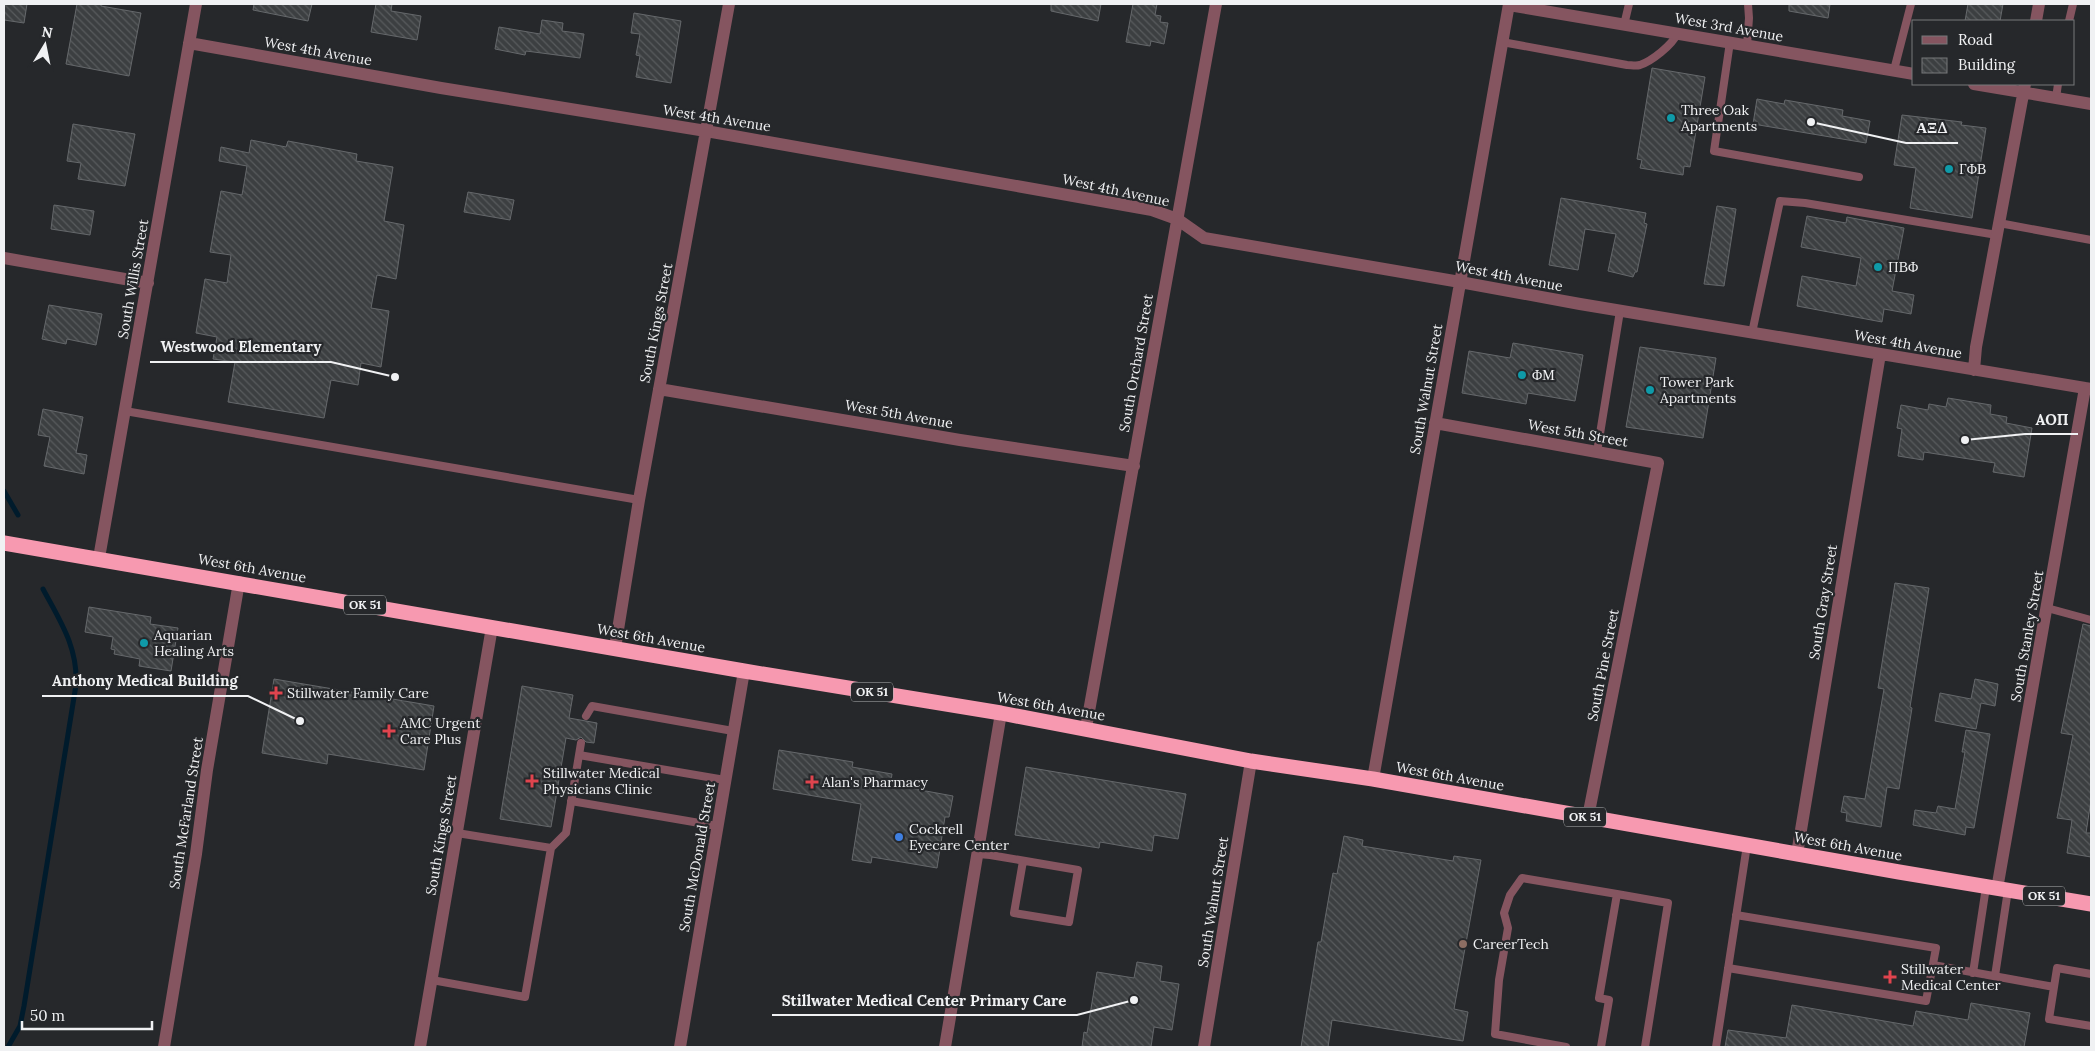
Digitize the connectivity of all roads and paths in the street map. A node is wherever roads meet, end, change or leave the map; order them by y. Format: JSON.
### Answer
{"nodes":[{"id":1,"x":196,"y":4,"type":"edge"},
{"id":2,"x":729,"y":4,"type":"edge"},
{"id":3,"x":1216,"y":4,"type":"edge"},
{"id":4,"x":1509,"y":4,"type":"edge"},
{"id":5,"x":1629,"y":4,"type":"edge"},
{"id":6,"x":1748,"y":4,"type":"edge"},
{"id":7,"x":1911,"y":4,"type":"edge"},
{"id":8,"x":2039,"y":4,"type":"edge"},
{"id":9,"x":2073,"y":4,"type":"edge"},
{"id":10,"x":2036,"y":20,"type":"edge"},
{"id":11,"x":2070,"y":20,"type":"edge"},
{"id":12,"x":1624,"y":25,"type":"junction"},
{"id":13,"x":1677,"y":34,"type":"junction"},
{"id":14,"x":1502,"y":42,"type":"junction"},
{"id":15,"x":1730,"y":42,"type":"junction"},
{"id":16,"x":189,"y":43,"type":"junction"},
{"id":17,"x":1747,"y":46,"type":"junction"},
{"id":18,"x":1894,"y":70,"type":"junction"},
{"id":19,"x":1912,"y":74,"type":"edge"},
{"id":20,"x":1986,"y":85,"type":"edge"},
{"id":21,"x":2058,"y":85,"type":"edge"},
{"id":22,"x":2024,"y":88,"type":"edge"},
{"id":23,"x":2056,"y":98,"type":"junction"},
{"id":24,"x":2091,"y":104,"type":"edge"},
{"id":25,"x":706,"y":131,"type":"junction"},
{"id":26,"x":1858,"y":177,"type":"dead end"},
{"id":27,"x":1177,"y":219,"type":"junction"},
{"id":28,"x":1998,"y":229,"type":"junction"},
{"id":29,"x":2091,"y":240,"type":"edge"},
{"id":30,"x":4,"y":258,"type":"edge"},
{"id":31,"x":1460,"y":282,"type":"junction"},
{"id":32,"x":148,"y":283,"type":"junction"},
{"id":33,"x":1620,"y":311,"type":"junction"},
{"id":34,"x":1752,"y":333,"type":"junction"},
{"id":35,"x":1880,"y":354,"type":"junction"},
{"id":36,"x":1974,"y":370,"type":"junction"},
{"id":37,"x":2088,"y":388,"type":"edge"},
{"id":38,"x":659,"y":389,"type":"junction"},
{"id":39,"x":125,"y":411,"type":"junction"},
{"id":40,"x":1435,"y":423,"type":"junction"},
{"id":41,"x":1597,"y":452,"type":"junction"},
{"id":42,"x":1134,"y":466,"type":"junction"},
{"id":43,"x":639,"y":500,"type":"junction"},
{"id":44,"x":1648,"y":519,"type":"joint"},
{"id":45,"x":4,"y":543,"type":"edge"},
{"id":46,"x":99,"y":558,"type":"junction"},
{"id":47,"x":239,"y":582,"type":"junction"},
{"id":48,"x":2047,"y":608,"type":"junction"},
{"id":49,"x":2091,"y":620,"type":"edge"},
{"id":50,"x":492,"y":627,"type":"junction"},
{"id":51,"x":615,"y":648,"type":"junction"},
{"id":52,"x":744,"y":671,"type":"junction"},
{"id":53,"x":1001,"y":713,"type":"junction"},
{"id":54,"x":586,"y":716,"type":"dead end"},
{"id":55,"x":1086,"y":728,"type":"junction"},
{"id":56,"x":733,"y":731,"type":"junction"},
{"id":57,"x":581,"y":743,"type":"dead end"},
{"id":58,"x":579,"y":755,"type":"junction"},
{"id":59,"x":1251,"y":761,"type":"junction"},
{"id":60,"x":1373,"y":779,"type":"junction"},
{"id":61,"x":725,"y":780,"type":"junction"},
{"id":62,"x":571,"y":801,"type":"junction"},
{"id":63,"x":1588,"y":817,"type":"junction"},
{"id":64,"x":718,"y":826,"type":"junction"},
{"id":65,"x":457,"y":834,"type":"junction"},
{"id":66,"x":1747,"y":845,"type":"junction"},
{"id":67,"x":551,"y":848,"type":"junction"},
{"id":68,"x":978,"y":854,"type":"junction"},
{"id":69,"x":1796,"y":854,"type":"junction"},
{"id":70,"x":1023,"y":861,"type":"junction"},
{"id":71,"x":1997,"y":889,"type":"junction"},
{"id":72,"x":1617,"y":894,"type":"junction"},
{"id":73,"x":2091,"y":904,"type":"edge"},
{"id":74,"x":1736,"y":915,"type":"junction"},
{"id":75,"x":1932,"y":965,"type":"junction"},
{"id":76,"x":1728,"y":968,"type":"junction"},
{"id":77,"x":1973,"y":972,"type":"junction"},
{"id":78,"x":2091,"y":974,"type":"edge"},
{"id":79,"x":1995,"y":976,"type":"junction"},
{"id":80,"x":432,"y":980,"type":"junction"},
{"id":81,"x":2054,"y":987,"type":"junction"},
{"id":82,"x":2091,"y":1026,"type":"edge"},
{"id":83,"x":164,"y":1047,"type":"edge"},
{"id":84,"x":420,"y":1047,"type":"edge"},
{"id":85,"x":680,"y":1047,"type":"edge"},
{"id":86,"x":945,"y":1047,"type":"edge"},
{"id":87,"x":1204,"y":1047,"type":"edge"},
{"id":88,"x":1566,"y":1047,"type":"edge"},
{"id":89,"x":1601,"y":1047,"type":"edge"},
{"id":90,"x":1645,"y":1047,"type":"edge"},
{"id":91,"x":1716,"y":1047,"type":"edge"}],
"edges":[{"from":1,"to":16,"type":"street","name":"South Willis Street"},
{"from":2,"to":25,"type":"street","name":"South Kings Street"},
{"from":3,"to":27,"type":"street","name":"South Orchard Street"},
{"from":4,"to":12,"type":"street","name":"West 3rd Avenue"},
{"from":4,"to":14,"type":"street","name":"South Walnut Street"},
{"from":5,"to":12,"type":"lane"},
{"from":6,"to":17,"type":"lane"},
{"from":7,"to":18,"type":"lane"},
{"from":8,"to":10,"type":"street"},
{"from":9,"to":11,"type":"lane"},
{"from":12,"to":13,"type":"street","name":"West 3rd Avenue"},
{"from":13,"to":14,"type":"lane"},
{"from":13,"to":15,"type":"street","name":"West 3rd Avenue"},
{"from":14,"to":31,"type":"street","name":"South Walnut Street"},
{"from":15,"to":17,"type":"street","name":"West 3rd Avenue"},
{"from":15,"to":26,"type":"lane"},
{"from":16,"to":25,"type":"street","name":"West 4th Avenue"},
{"from":16,"to":32,"type":"street","name":"South Willis Street"},
{"from":17,"to":18,"type":"street","name":"West 3rd Avenue"},
{"from":18,"to":19,"type":"street","name":"West 3rd Avenue"},
{"from":20,"to":22,"type":"street"},
{"from":21,"to":23,"type":"lane"},
{"from":22,"to":23,"type":"street"},
{"from":22,"to":28,"type":"street"},
{"from":23,"to":24,"type":"street"},
{"from":25,"to":27,"type":"street","name":"West 4th Avenue"},
{"from":25,"to":38,"type":"street","name":"South Kings Street"},
{"from":27,"to":31,"type":"street","name":"West 4th Avenue"},
{"from":27,"to":42,"type":"street","name":"South Orchard Street"},
{"from":28,"to":29,"type":"lane"},
{"from":28,"to":34,"type":"lane"},
{"from":28,"to":36,"type":"street"},
{"from":30,"to":32,"type":"street"},
{"from":31,"to":33,"type":"street","name":"West 4th Avenue"},
{"from":31,"to":40,"type":"street","name":"South Walnut Street"},
{"from":32,"to":39,"type":"street","name":"South Willis Street"},
{"from":33,"to":34,"type":"street","name":"West 4th Avenue"},
{"from":33,"to":41,"type":"lane"},
{"from":34,"to":35,"type":"street","name":"West 4th Avenue"},
{"from":35,"to":36,"type":"street","name":"West 4th Avenue"},
{"from":35,"to":69,"type":"street","name":"South Gray Street"},
{"from":36,"to":37,"type":"street","name":"West 4th Avenue"},
{"from":37,"to":48,"type":"street","name":"South Stanley Street"},
{"from":38,"to":42,"type":"street","name":"West 5th Avenue"},
{"from":38,"to":43,"type":"street","name":"South Kings Street"},
{"from":39,"to":43,"type":"lane"},
{"from":39,"to":46,"type":"street","name":"South Willis Street"},
{"from":40,"to":41,"type":"street","name":"West 5th Street"},
{"from":40,"to":60,"type":"street","name":"South Walnut Street"},
{"from":41,"to":44,"type":"street","name":"West 5th Street"},
{"from":42,"to":55,"type":"street","name":"South Orchard Street"},
{"from":43,"to":51,"type":"street","name":"South Kings Street"},
{"from":44,"to":63,"type":"street","name":"South Pine Street"},
{"from":45,"to":46,"type":"highway","name":"West 6th Avenue","number":"OK 51"},
{"from":46,"to":47,"type":"highway","name":"West 6th Avenue","number":"OK 51"},
{"from":47,"to":50,"type":"highway","name":"West 6th Avenue","number":"OK 51"},
{"from":47,"to":83,"type":"street","name":"South McFarland Street"},
{"from":48,"to":49,"type":"lane"},
{"from":48,"to":71,"type":"street","name":"South Stanley Street"},
{"from":50,"to":51,"type":"highway","name":"West 6th Avenue","number":"OK 51"},
{"from":50,"to":65,"type":"street","name":"South Kings Street"},
{"from":51,"to":52,"type":"highway","name":"West 6th Avenue","number":"OK 51"},
{"from":52,"to":53,"type":"highway","name":"West 6th Avenue","number":"OK 51"},
{"from":52,"to":56,"type":"street","name":"South McDonald Street"},
{"from":53,"to":55,"type":"highway","name":"West 6th Avenue","number":"OK 51"},
{"from":53,"to":68,"type":"street"},
{"from":54,"to":56,"type":"lane"},
{"from":55,"to":59,"type":"highway","name":"West 6th Avenue","number":"OK 51"},
{"from":56,"to":61,"type":"street","name":"South McDonald Street"},
{"from":57,"to":58,"type":"lane"},
{"from":58,"to":61,"type":"lane"},
{"from":58,"to":62,"type":"lane"},
{"from":59,"to":60,"type":"highway","name":"West 6th Avenue","number":"OK 51"},
{"from":59,"to":87,"type":"street","name":"South Walnut Street"},
{"from":60,"to":63,"type":"highway","name":"West 6th Avenue","number":"OK 51"},
{"from":61,"to":64,"type":"street","name":"South McDonald Street"},
{"from":62,"to":64,"type":"lane"},
{"from":62,"to":67,"type":"lane"},
{"from":63,"to":66,"type":"highway","name":"West 6th Avenue","number":"OK 51"},
{"from":64,"to":85,"type":"street","name":"South McDonald Street"},
{"from":65,"to":67,"type":"lane"},
{"from":65,"to":80,"type":"street","name":"South Kings Street"},
{"from":66,"to":69,"type":"highway","name":"West 6th Avenue","number":"OK 51"},
{"from":66,"to":74,"type":"lane"},
{"from":67,"to":80,"type":"lane"},
{"from":68,"to":70,"type":"lane"},
{"from":68,"to":86,"type":"street"},
{"from":69,"to":71,"type":"highway","name":"West 6th Avenue","number":"OK 51"},
{"from":70,"to":70,"type":"lane"},
{"from":71,"to":73,"type":"highway","name":"West 6th Avenue","number":"OK 51"},
{"from":71,"to":77,"type":"lane"},
{"from":71,"to":79,"type":"lane"},
{"from":72,"to":88,"type":"lane"},
{"from":72,"to":89,"type":"lane"},
{"from":72,"to":90,"type":"lane"},
{"from":74,"to":75,"type":"lane"},
{"from":74,"to":76,"type":"lane"},
{"from":75,"to":76,"type":"lane"},
{"from":75,"to":77,"type":"lane"},
{"from":76,"to":91,"type":"lane"},
{"from":77,"to":79,"type":"lane"},
{"from":78,"to":81,"type":"lane"},
{"from":79,"to":81,"type":"lane"},
{"from":80,"to":84,"type":"street","name":"South Kings Street"},
{"from":81,"to":82,"type":"lane"}]}
